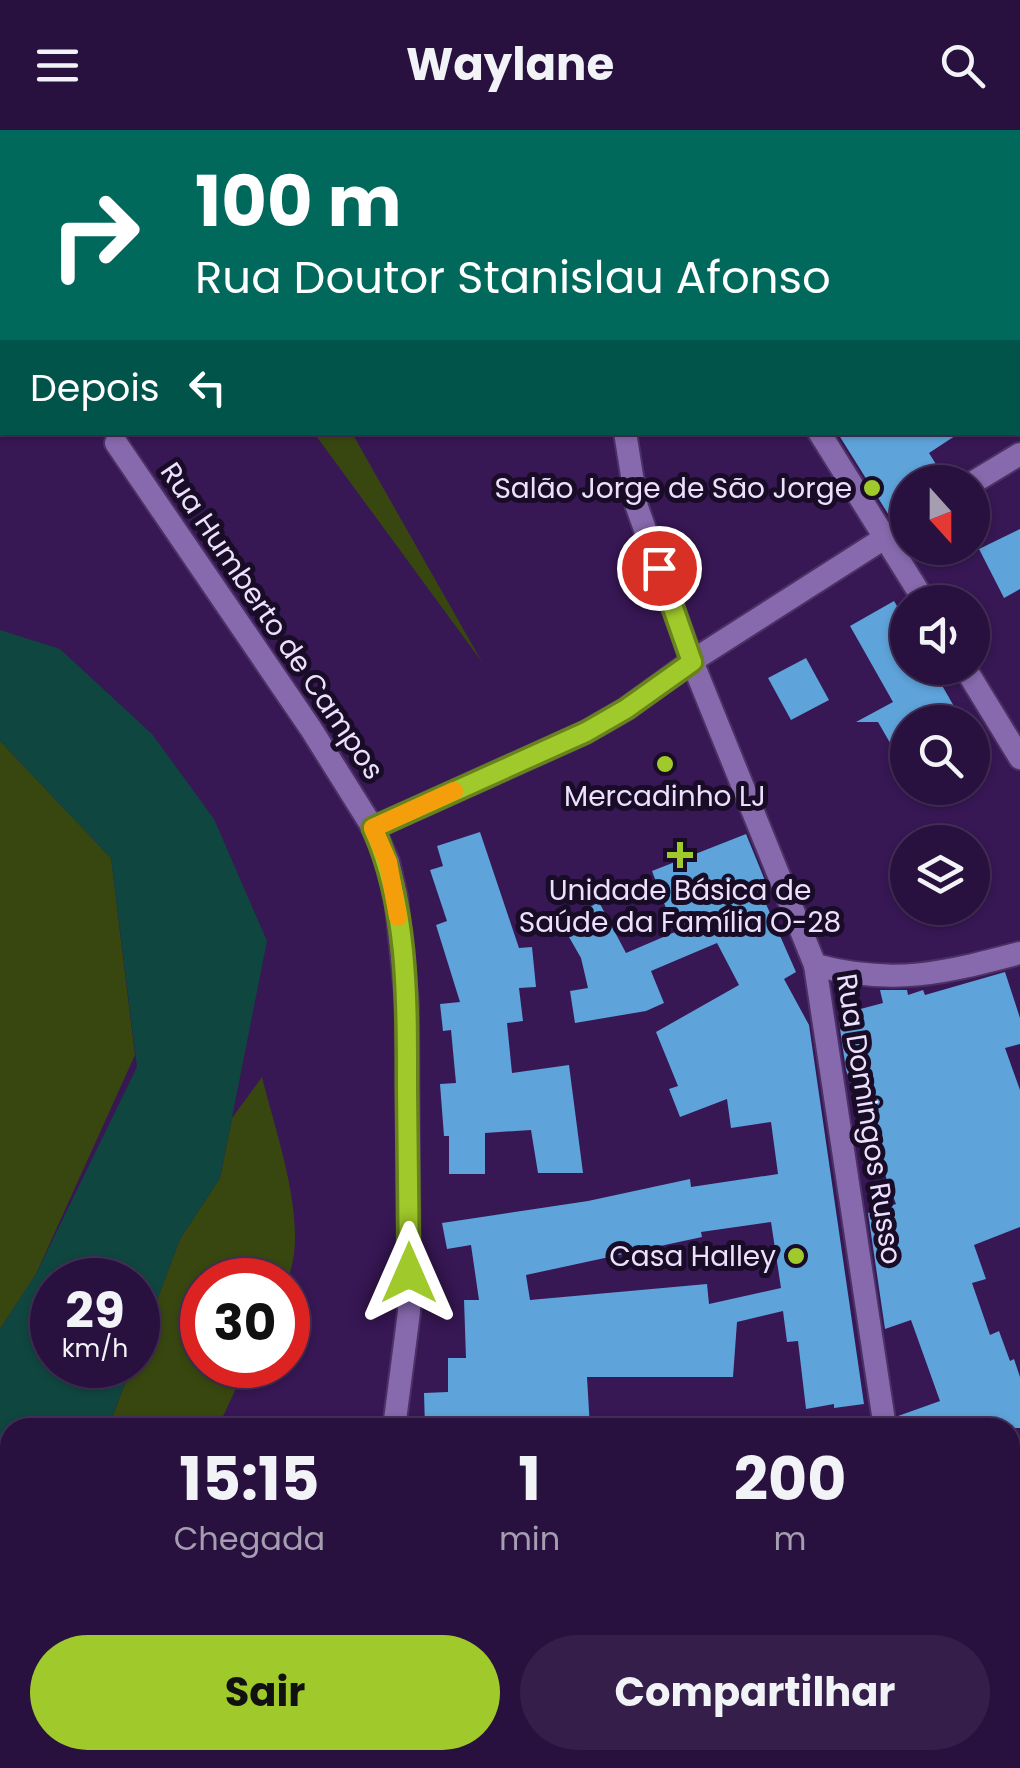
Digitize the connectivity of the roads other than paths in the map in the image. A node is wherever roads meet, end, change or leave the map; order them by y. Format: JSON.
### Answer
{"nodes":[{"id":1,"x":625,"y":435,"type":"edge"},
{"id":2,"x":821,"y":435,"type":"edge"},
{"id":3,"x":116,"y":443,"type":"dead end"},
{"id":4,"x":1020,"y":454,"type":"edge"},
{"id":5,"x":990,"y":472,"type":"edge"},
{"id":6,"x":890,"y":534,"type":"edge"},
{"id":7,"x":885,"y":537,"type":"junction"},
{"id":8,"x":915,"y":585,"type":"edge"},
{"id":9,"x":692,"y":662,"type":"junction"},
{"id":10,"x":975,"y":685,"type":"edge"},
{"id":11,"x":1020,"y":758,"type":"edge"},
{"id":12,"x":373,"y":828,"type":"junction"},
{"id":13,"x":1020,"y":953,"type":"edge"},
{"id":14,"x":815,"y":965,"type":"junction"},
{"id":15,"x":395,"y":1418,"type":"edge"},
{"id":16,"x":883,"y":1418,"type":"edge"}],
"edges":[{"from":1,"to":9,"type":"street","name":"Rua Domingos Russo"},
{"from":2,"to":7,"type":"street"},
{"from":3,"to":12,"type":"street","name":"Rua Humberto de Campos"},
{"from":4,"to":5,"type":"street"},
{"from":6,"to":7,"type":"street"},
{"from":7,"to":8,"type":"street"},
{"from":7,"to":9,"type":"street"},
{"from":9,"to":12,"type":"street"},
{"from":9,"to":14,"type":"street","name":"Rua Domingos Russo"},
{"from":10,"to":11,"type":"street"},
{"from":12,"to":15,"type":"street","name":"Rua Humberto de Campos"},
{"from":13,"to":14,"type":"street"},
{"from":14,"to":16,"type":"street","name":"Rua Domingos Russo"}]}
